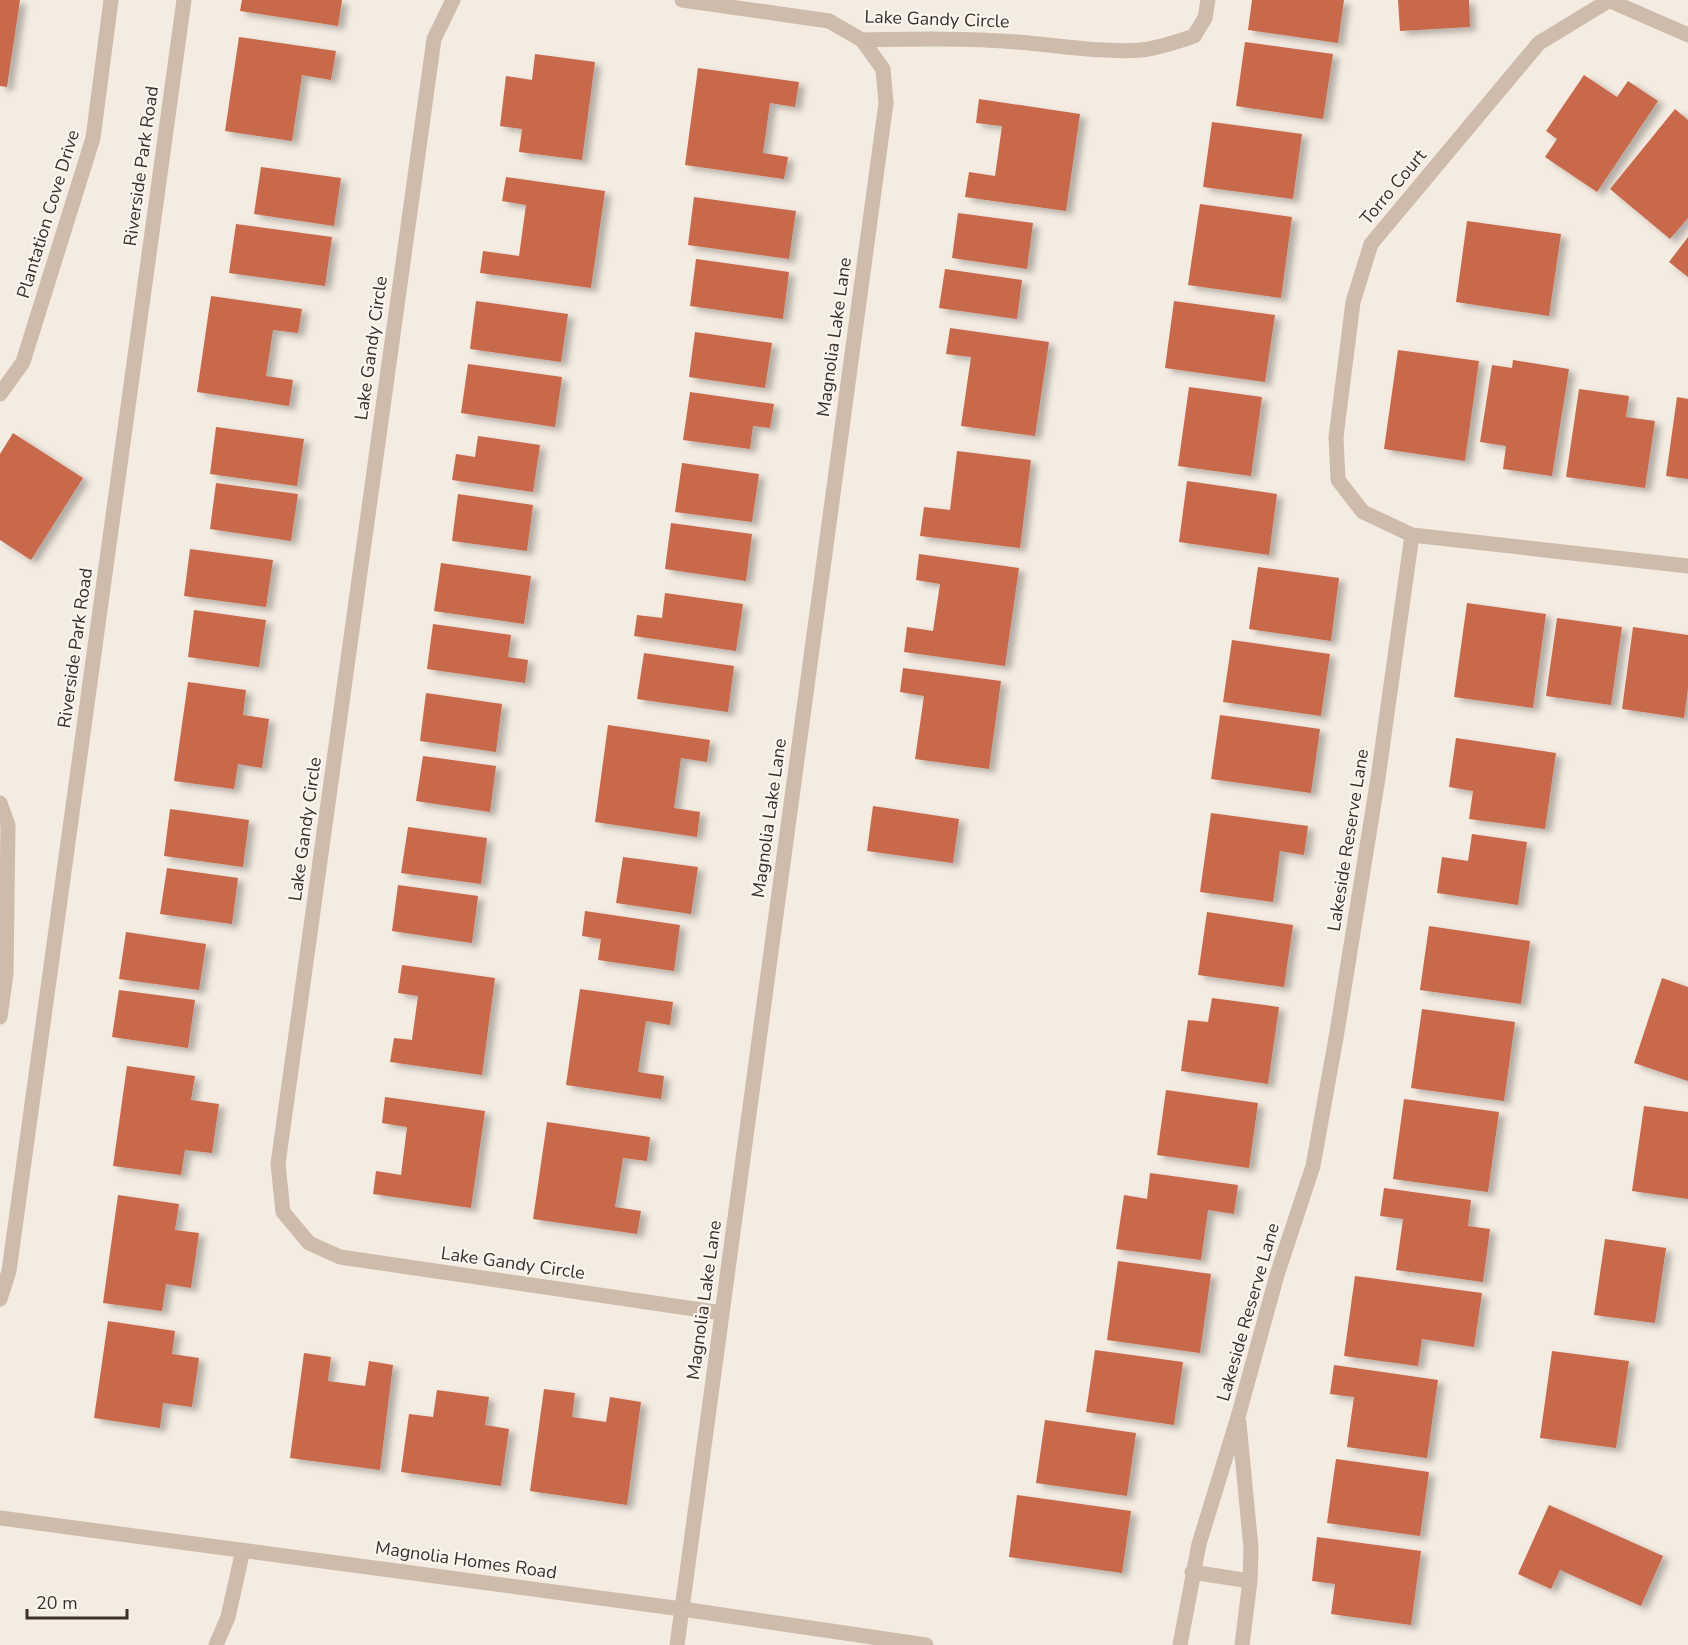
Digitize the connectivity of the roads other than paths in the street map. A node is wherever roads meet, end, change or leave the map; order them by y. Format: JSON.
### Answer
{"nodes":[{"id":1,"x":111,"y":0,"type":"edge"},
{"id":2,"x":184,"y":0,"type":"edge"},
{"id":3,"x":453,"y":0,"type":"edge"},
{"id":4,"x":682,"y":0,"type":"edge"},
{"id":5,"x":1208,"y":0,"type":"edge"},
{"id":6,"x":1608,"y":1,"type":"edge"},
{"id":7,"x":1688,"y":35,"type":"edge"},
{"id":8,"x":862,"y":40,"type":"junction"},
{"id":9,"x":0,"y":394,"type":"edge"},
{"id":10,"x":1412,"y":535,"type":"junction"},
{"id":11,"x":1688,"y":566,"type":"edge"},
{"id":12,"x":0,"y":802,"type":"edge"},
{"id":13,"x":0,"y":1017,"type":"edge"},
{"id":14,"x":0,"y":1299,"type":"edge"},
{"id":15,"x":722,"y":1313,"type":"junction"},
{"id":16,"x":1238,"y":1417,"type":"junction"},
{"id":17,"x":0,"y":1518,"type":"edge"},
{"id":18,"x":243,"y":1550,"type":"junction"},
{"id":19,"x":1192,"y":1572,"type":"junction"},
{"id":20,"x":1250,"y":1581,"type":"junction"},
{"id":21,"x":682,"y":1609,"type":"junction"},
{"id":22,"x":216,"y":1645,"type":"edge"},
{"id":23,"x":677,"y":1645,"type":"edge"},
{"id":24,"x":926,"y":1645,"type":"edge"},
{"id":25,"x":1180,"y":1645,"type":"edge"},
{"id":26,"x":1242,"y":1645,"type":"edge"}],
"edges":[{"from":1,"to":9,"type":"street","name":"Plantation Cove Drive"},
{"from":2,"to":14,"type":"street","name":"Riverside Park Road"},
{"from":3,"to":15,"type":"street","name":"Lake Gandy Circle"},
{"from":4,"to":8,"type":"street","name":"Lake Gandy Circle"},
{"from":5,"to":8,"type":"street","name":"Lake Gandy Circle"},
{"from":6,"to":7,"type":"street","name":"Torro Court"},
{"from":6,"to":10,"type":"street","name":"Torro Court"},
{"from":8,"to":15,"type":"street","name":"Magnolia Lake Lane"},
{"from":10,"to":11,"type":"street"},
{"from":10,"to":16,"type":"street","name":"Lakeside Reserve Lane"},
{"from":12,"to":13,"type":"street"},
{"from":15,"to":21,"type":"street","name":"Magnolia Lake Lane"},
{"from":16,"to":19,"type":"street","name":"Lakeside Reserve Lane"},
{"from":16,"to":20,"type":"street","name":"Lakeside Reserve Lane"},
{"from":17,"to":18,"type":"street","name":"Magnolia Homes Road"},
{"from":18,"to":21,"type":"street","name":"Magnolia Homes Road"},
{"from":18,"to":22,"type":"street"},
{"from":19,"to":20,"type":"street"},
{"from":19,"to":25,"type":"street","name":"Lakeside Reserve Lane"},
{"from":20,"to":26,"type":"street","name":"Lakeside Reserve Lane"},
{"from":21,"to":23,"type":"street","name":"Magnolia Lake Lane"},
{"from":21,"to":24,"type":"street","name":"Magnolia Homes Road"}]}
